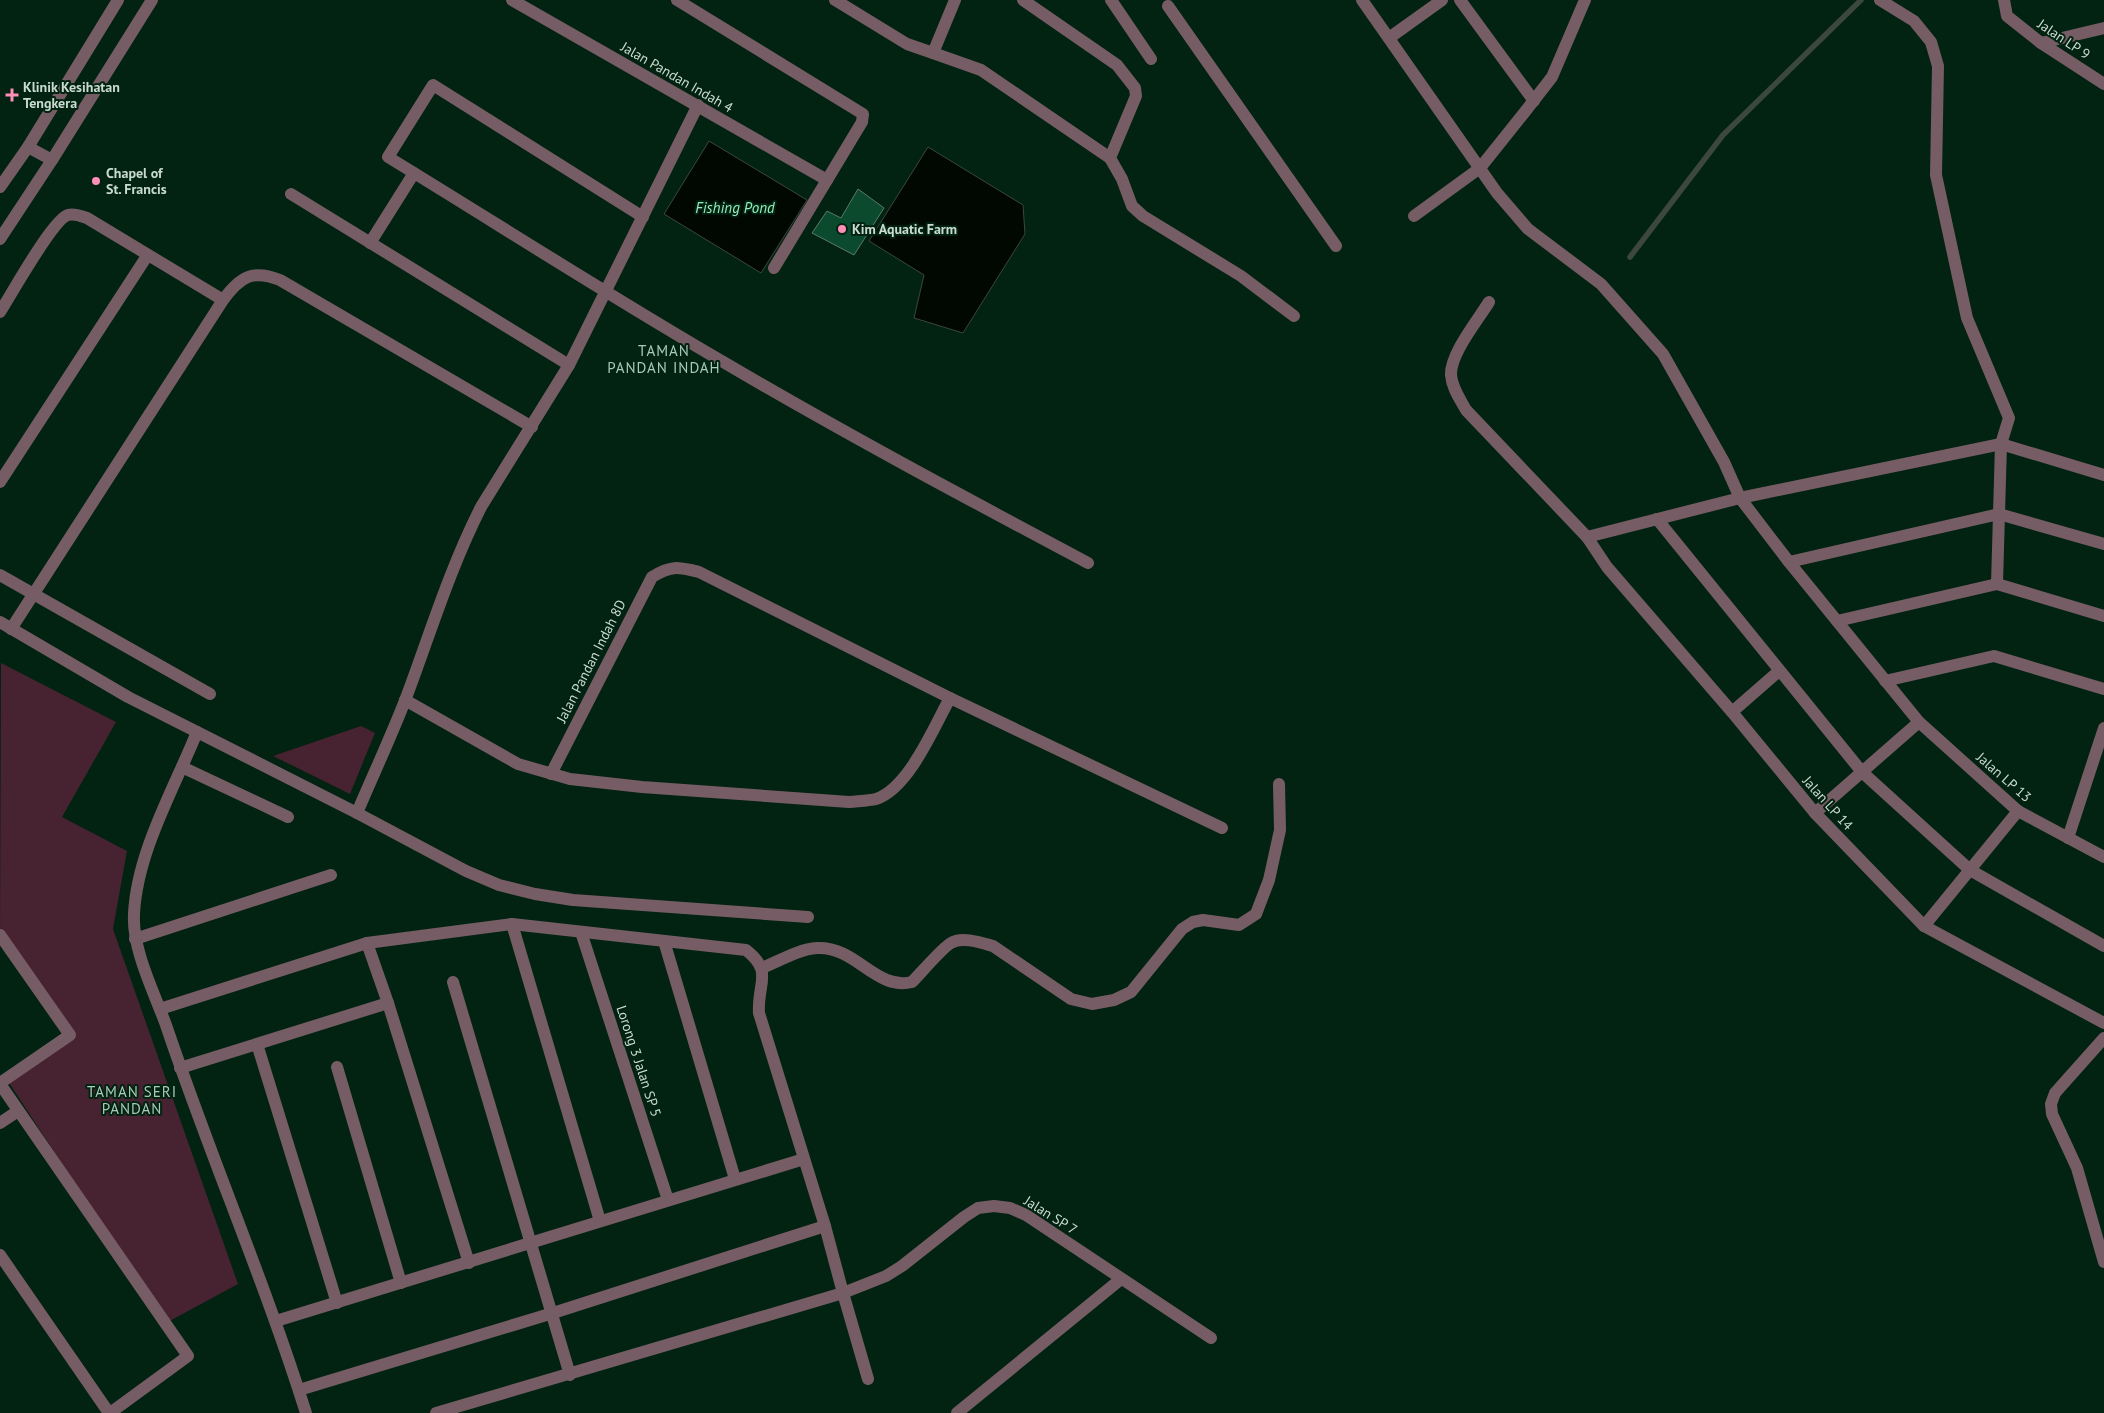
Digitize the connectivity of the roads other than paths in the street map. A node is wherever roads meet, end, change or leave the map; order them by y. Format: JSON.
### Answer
{"nodes":[{"id":1,"x":118,"y":0,"type":"edge"},
{"id":2,"x":152,"y":0,"type":"edge"},
{"id":3,"x":512,"y":0,"type":"edge"},
{"id":4,"x":677,"y":0,"type":"edge"},
{"id":5,"x":835,"y":0,"type":"edge"},
{"id":6,"x":955,"y":0,"type":"edge"},
{"id":7,"x":1023,"y":0,"type":"edge"},
{"id":8,"x":1111,"y":0,"type":"edge"},
{"id":9,"x":1362,"y":0,"type":"edge"},
{"id":10,"x":1442,"y":0,"type":"edge"},
{"id":11,"x":1460,"y":0,"type":"edge"},
{"id":12,"x":1585,"y":0,"type":"edge"},
{"id":13,"x":1880,"y":0,"type":"edge"},
{"id":14,"x":2004,"y":0,"type":"edge"},
{"id":15,"x":1169,"y":2,"type":"edge"},
{"id":16,"x":2104,"y":28,"type":"edge"},
{"id":17,"x":1389,"y":38,"type":"junction"},
{"id":18,"x":2041,"y":43,"type":"junction"},
{"id":19,"x":933,"y":53,"type":"junction"},
{"id":20,"x":1151,"y":59,"type":"dead end"},
{"id":21,"x":2104,"y":84,"type":"edge"},
{"id":22,"x":1534,"y":101,"type":"junction"},
{"id":23,"x":698,"y":105,"type":"junction"},
{"id":24,"x":28,"y":147,"type":"junction"},
{"id":25,"x":1110,"y":158,"type":"junction"},
{"id":26,"x":52,"y":160,"type":"junction"},
{"id":27,"x":1480,"y":168,"type":"junction"},
{"id":28,"x":414,"y":173,"type":"junction"},
{"id":29,"x":827,"y":180,"type":"junction"},
{"id":30,"x":0,"y":187,"type":"edge"},
{"id":31,"x":291,"y":194,"type":"dead end"},
{"id":32,"x":1414,"y":216,"type":"dead end"},
{"id":33,"x":643,"y":217,"type":"junction"},
{"id":34,"x":0,"y":239,"type":"edge"},
{"id":35,"x":370,"y":243,"type":"junction"},
{"id":36,"x":1336,"y":246,"type":"dead end"},
{"id":37,"x":147,"y":256,"type":"junction"},
{"id":38,"x":774,"y":268,"type":"dead end"},
{"id":39,"x":606,"y":293,"type":"junction"},
{"id":40,"x":222,"y":300,"type":"junction"},
{"id":41,"x":1488,"y":302,"type":"dead end"},
{"id":42,"x":0,"y":312,"type":"edge"},
{"id":43,"x":1294,"y":316,"type":"dead end"},
{"id":44,"x":569,"y":365,"type":"junction"},
{"id":45,"x":532,"y":427,"type":"junction"},
{"id":46,"x":2001,"y":444,"type":"junction"},
{"id":47,"x":2104,"y":475,"type":"edge"},
{"id":48,"x":0,"y":482,"type":"edge"},
{"id":49,"x":1740,"y":498,"type":"junction"},
{"id":50,"x":1999,"y":514,"type":"junction"},
{"id":51,"x":1657,"y":519,"type":"junction"},
{"id":52,"x":1587,"y":537,"type":"junction"},
{"id":53,"x":2104,"y":544,"type":"edge"},
{"id":54,"x":1789,"y":562,"type":"junction"},
{"id":55,"x":1088,"y":563,"type":"dead end"},
{"id":56,"x":0,"y":575,"type":"edge"},
{"id":57,"x":1997,"y":584,"type":"junction"},
{"id":58,"x":33,"y":595,"type":"junction"},
{"id":59,"x":2104,"y":616,"type":"edge"},
{"id":60,"x":1837,"y":621,"type":"junction"},
{"id":61,"x":6,"y":626,"type":"edge"},
{"id":62,"x":1779,"y":671,"type":"junction"},
{"id":63,"x":1886,"y":681,"type":"junction"},
{"id":64,"x":2104,"y":689,"type":"edge"},
{"id":65,"x":210,"y":694,"type":"dead end"},
{"id":66,"x":950,"y":698,"type":"junction"},
{"id":67,"x":405,"y":700,"type":"junction"},
{"id":68,"x":1732,"y":712,"type":"junction"},
{"id":69,"x":1919,"y":722,"type":"junction"},
{"id":70,"x":2104,"y":728,"type":"edge"},
{"id":71,"x":197,"y":732,"type":"junction"},
{"id":72,"x":182,"y":768,"type":"junction"},
{"id":73,"x":1862,"y":772,"type":"junction"},
{"id":74,"x":551,"y":774,"type":"junction"},
{"id":75,"x":1279,"y":784,"type":"dead end"},
{"id":76,"x":2018,"y":811,"type":"junction"},
{"id":77,"x":357,"y":813,"type":"junction"},
{"id":78,"x":1815,"y":813,"type":"junction"},
{"id":79,"x":288,"y":816,"type":"dead end"},
{"id":80,"x":1222,"y":828,"type":"dead end"},
{"id":81,"x":2068,"y":838,"type":"junction"},
{"id":82,"x":2104,"y":857,"type":"edge"},
{"id":83,"x":1970,"y":870,"type":"junction"},
{"id":84,"x":331,"y":875,"type":"dead end"},
{"id":85,"x":808,"y":917,"type":"dead end"},
{"id":86,"x":512,"y":924,"type":"junction"},
{"id":87,"x":1924,"y":926,"type":"junction"},
{"id":88,"x":581,"y":932,"type":"junction"},
{"id":89,"x":0,"y":935,"type":"edge"},
{"id":90,"x":135,"y":939,"type":"junction"},
{"id":91,"x":664,"y":941,"type":"junction"},
{"id":92,"x":367,"y":943,"type":"junction"},
{"id":93,"x":2104,"y":946,"type":"edge"},
{"id":94,"x":762,"y":968,"type":"junction"},
{"id":95,"x":453,"y":982,"type":"dead end"},
{"id":96,"x":388,"y":1003,"type":"junction"},
{"id":97,"x":160,"y":1009,"type":"junction"},
{"id":98,"x":2102,"y":1018,"type":"edge"},
{"id":99,"x":2104,"y":1038,"type":"edge"},
{"id":100,"x":257,"y":1044,"type":"junction"},
{"id":101,"x":180,"y":1068,"type":"junction"},
{"id":102,"x":337,"y":1068,"type":"dead end"},
{"id":103,"x":0,"y":1083,"type":"edge"},
{"id":104,"x":18,"y":1110,"type":"junction"},
{"id":105,"x":0,"y":1123,"type":"edge"},
{"id":106,"x":804,"y":1159,"type":"junction"},
{"id":107,"x":735,"y":1179,"type":"junction"},
{"id":108,"x":668,"y":1200,"type":"junction"},
{"id":109,"x":600,"y":1221,"type":"junction"},
{"id":110,"x":825,"y":1226,"type":"junction"},
{"id":111,"x":530,"y":1242,"type":"junction"},
{"id":112,"x":0,"y":1255,"type":"edge"},
{"id":113,"x":2104,"y":1262,"type":"edge"},
{"id":114,"x":469,"y":1263,"type":"junction"},
{"id":115,"x":1122,"y":1279,"type":"junction"},
{"id":116,"x":401,"y":1283,"type":"junction"},
{"id":117,"x":844,"y":1293,"type":"junction"},
{"id":118,"x":337,"y":1303,"type":"junction"},
{"id":119,"x":553,"y":1313,"type":"junction"},
{"id":120,"x":276,"y":1321,"type":"junction"},
{"id":121,"x":1211,"y":1338,"type":"dead end"},
{"id":122,"x":570,"y":1375,"type":"junction"},
{"id":123,"x":868,"y":1379,"type":"dead end"},
{"id":124,"x":299,"y":1390,"type":"junction"},
{"id":125,"x":109,"y":1413,"type":"edge"},
{"id":126,"x":306,"y":1413,"type":"edge"},
{"id":127,"x":436,"y":1413,"type":"edge"},
{"id":128,"x":957,"y":1413,"type":"edge"}],
"edges":[{"from":1,"to":24,"type":"street"},
{"from":2,"to":26,"type":"street"},
{"from":3,"to":23,"type":"street","name":"Jalan Pandan Indah 4"},
{"from":4,"to":29,"type":"street"},
{"from":5,"to":19,"type":"street"},
{"from":6,"to":19,"type":"street"},
{"from":7,"to":25,"type":"street"},
{"from":8,"to":20,"type":"street"},
{"from":9,"to":17,"type":"street","name":"Jalan LP 13"},
{"from":10,"to":17,"type":"street"},
{"from":11,"to":22,"type":"street"},
{"from":12,"to":22,"type":"street"},
{"from":13,"to":46,"type":"street"},
{"from":14,"to":18,"type":"street","name":"Jalan LP 9"},
{"from":15,"to":36,"type":"street"},
{"from":16,"to":18,"type":"street"},
{"from":17,"to":27,"type":"street","name":"Jalan LP 13"},
{"from":18,"to":21,"type":"street","name":"Jalan LP 9"},
{"from":19,"to":25,"type":"street"},
{"from":22,"to":27,"type":"street"},
{"from":23,"to":29,"type":"street","name":"Jalan Pandan Indah 4"},
{"from":23,"to":33,"type":"street"},
{"from":24,"to":26,"type":"street"},
{"from":24,"to":30,"type":"street"},
{"from":25,"to":43,"type":"street"},
{"from":26,"to":34,"type":"street"},
{"from":27,"to":32,"type":"street"},
{"from":27,"to":49,"type":"street","name":"Jalan LP 13"},
{"from":28,"to":33,"type":"street"},
{"from":28,"to":35,"type":"street"},
{"from":28,"to":39,"type":"street"},
{"from":29,"to":38,"type":"street"},
{"from":31,"to":35,"type":"street"},
{"from":33,"to":39,"type":"street"},
{"from":35,"to":44,"type":"street"},
{"from":37,"to":40,"type":"street"},
{"from":37,"to":42,"type":"street"},
{"from":37,"to":48,"type":"street"},
{"from":39,"to":44,"type":"street"},
{"from":39,"to":55,"type":"street"},
{"from":40,"to":45,"type":"street"},
{"from":40,"to":58,"type":"street"},
{"from":41,"to":52,"type":"street","name":"Jalan LP 14"},
{"from":44,"to":45,"type":"street"},
{"from":45,"to":67,"type":"street"},
{"from":46,"to":47,"type":"street"},
{"from":46,"to":49,"type":"street"},
{"from":46,"to":50,"type":"street"},
{"from":49,"to":51,"type":"street"},
{"from":49,"to":54,"type":"street","name":"Jalan LP 13"},
{"from":50,"to":53,"type":"street"},
{"from":50,"to":54,"type":"street"},
{"from":50,"to":57,"type":"street"},
{"from":51,"to":52,"type":"street"},
{"from":51,"to":62,"type":"street"},
{"from":52,"to":68,"type":"street","name":"Jalan LP 14"},
{"from":54,"to":60,"type":"street","name":"Jalan LP 13"},
{"from":56,"to":58,"type":"street"},
{"from":57,"to":59,"type":"street"},
{"from":57,"to":60,"type":"street"},
{"from":58,"to":61,"type":"street"},
{"from":58,"to":65,"type":"street"},
{"from":60,"to":63,"type":"street","name":"Jalan LP 13"},
{"from":61,"to":71,"type":"street"},
{"from":62,"to":68,"type":"street"},
{"from":62,"to":73,"type":"street"},
{"from":63,"to":64,"type":"street"},
{"from":63,"to":69,"type":"street","name":"Jalan LP 13"},
{"from":66,"to":74,"type":"street"},
{"from":66,"to":74,"type":"street","name":"Jalan Pandan Indah 8D"},
{"from":66,"to":80,"type":"street"},
{"from":67,"to":74,"type":"street"},
{"from":67,"to":77,"type":"street"},
{"from":68,"to":78,"type":"street","name":"Jalan LP 14"},
{"from":69,"to":73,"type":"street"},
{"from":69,"to":76,"type":"street","name":"Jalan LP 13"},
{"from":70,"to":81,"type":"street"},
{"from":71,"to":72,"type":"street"},
{"from":71,"to":77,"type":"street"},
{"from":72,"to":79,"type":"street"},
{"from":72,"to":90,"type":"street"},
{"from":73,"to":78,"type":"street"},
{"from":73,"to":83,"type":"street"},
{"from":75,"to":94,"type":"street"},
{"from":76,"to":81,"type":"street","name":"Jalan LP 13"},
{"from":76,"to":83,"type":"street"},
{"from":77,"to":85,"type":"street"},
{"from":78,"to":87,"type":"street","name":"Jalan LP 14"},
{"from":81,"to":82,"type":"street","name":"Jalan LP 13"},
{"from":83,"to":87,"type":"street"},
{"from":83,"to":93,"type":"street"},
{"from":84,"to":90,"type":"street"},
{"from":86,"to":88,"type":"street"},
{"from":86,"to":92,"type":"street"},
{"from":86,"to":109,"type":"street"},
{"from":87,"to":98,"type":"street","name":"Jalan LP 14"},
{"from":88,"to":91,"type":"street"},
{"from":88,"to":108,"type":"street","name":"Lorong 3 Jalan SP 5"},
{"from":89,"to":103,"type":"street"},
{"from":90,"to":97,"type":"street"},
{"from":91,"to":94,"type":"street"},
{"from":91,"to":107,"type":"street"},
{"from":92,"to":96,"type":"street"},
{"from":92,"to":97,"type":"street"},
{"from":94,"to":106,"type":"street"},
{"from":95,"to":111,"type":"street"},
{"from":96,"to":100,"type":"street"},
{"from":96,"to":114,"type":"street"},
{"from":97,"to":101,"type":"street"},
{"from":99,"to":113,"type":"street"},
{"from":100,"to":101,"type":"street"},
{"from":100,"to":118,"type":"street"},
{"from":101,"to":120,"type":"street"},
{"from":102,"to":116,"type":"street"},
{"from":103,"to":104,"type":"street"},
{"from":104,"to":105,"type":"street"},
{"from":104,"to":125,"type":"street"},
{"from":106,"to":107,"type":"street"},
{"from":106,"to":110,"type":"street"},
{"from":107,"to":108,"type":"street"},
{"from":108,"to":109,"type":"street"},
{"from":109,"to":111,"type":"street"},
{"from":110,"to":117,"type":"street"},
{"from":110,"to":119,"type":"street"},
{"from":111,"to":114,"type":"street"},
{"from":111,"to":119,"type":"street"},
{"from":112,"to":125,"type":"street"},
{"from":114,"to":116,"type":"street"},
{"from":115,"to":117,"type":"street","name":"Jalan SP 7"},
{"from":115,"to":121,"type":"street","name":"Jalan SP 7"},
{"from":115,"to":128,"type":"street"},
{"from":116,"to":118,"type":"street"},
{"from":117,"to":122,"type":"street","name":"Jalan SP 7"},
{"from":117,"to":123,"type":"street"},
{"from":118,"to":120,"type":"street"},
{"from":119,"to":122,"type":"street"},
{"from":119,"to":124,"type":"street"},
{"from":120,"to":124,"type":"street"},
{"from":122,"to":127,"type":"street","name":"Jalan SP 7"},
{"from":124,"to":126,"type":"street"}]}
